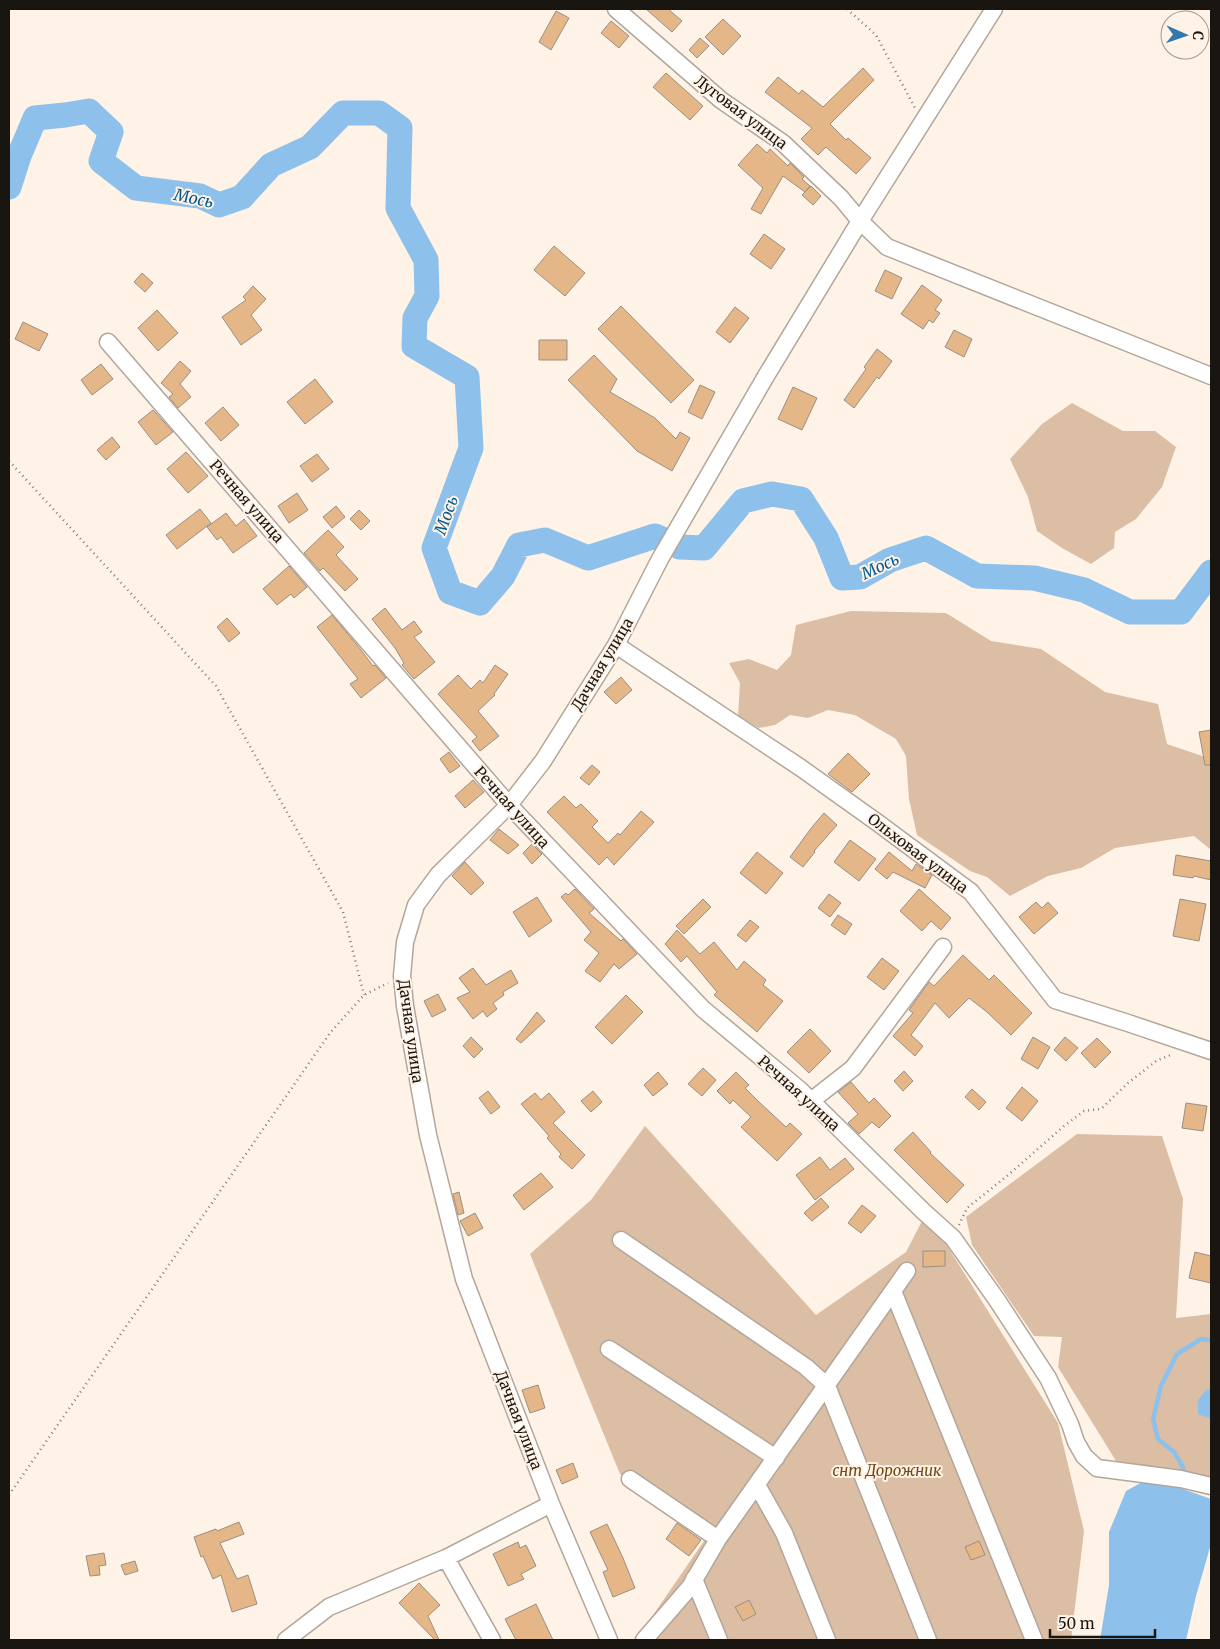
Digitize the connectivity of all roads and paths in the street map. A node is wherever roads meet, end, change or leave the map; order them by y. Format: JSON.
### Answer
{"nodes":[{"id":1,"x":616,"y":9,"type":"edge"},
{"id":2,"x":847,"y":9,"type":"edge"},
{"id":3,"x":994,"y":9,"type":"edge"},
{"id":4,"x":923,"y":122,"type":"junction"},
{"id":5,"x":860,"y":221,"type":"junction"},
{"id":6,"x":108,"y":342,"type":"dead end"},
{"id":7,"x":1211,"y":376,"type":"edge"},
{"id":8,"x":9,"y":461,"type":"edge"},
{"id":9,"x":616,"y":645,"type":"junction"},
{"id":10,"x":509,"y":805,"type":"junction"},
{"id":11,"x":943,"y":947,"type":"dead end"},
{"id":12,"x":402,"y":976,"type":"junction"},
{"id":13,"x":364,"y":995,"type":"junction"},
{"id":14,"x":1205,"y":1049,"type":"edge"},
{"id":15,"x":810,"y":1101,"type":"junction"},
{"id":16,"x":953,"y":1238,"type":"junction"},
{"id":17,"x":621,"y":1240,"type":"dead end"},
{"id":18,"x":907,"y":1271,"type":"dead end"},
{"id":19,"x":893,"y":1291,"type":"junction"},
{"id":20,"x":609,"y":1349,"type":"dead end"},
{"id":21,"x":827,"y":1386,"type":"junction"},
{"id":22,"x":776,"y":1458,"type":"junction"},
{"id":23,"x":630,"y":1478,"type":"dead end"},
{"id":24,"x":757,"y":1486,"type":"junction"},
{"id":25,"x":1211,"y":1486,"type":"edge"},
{"id":26,"x":9,"y":1496,"type":"edge"},
{"id":27,"x":551,"y":1504,"type":"junction"},
{"id":28,"x":718,"y":1539,"type":"junction"},
{"id":29,"x":446,"y":1558,"type":"junction"},
{"id":30,"x":694,"y":1579,"type":"junction"},
{"id":31,"x":286,"y":1640,"type":"edge"},
{"id":32,"x":492,"y":1640,"type":"edge"},
{"id":33,"x":608,"y":1640,"type":"edge"},
{"id":34,"x":644,"y":1640,"type":"edge"},
{"id":35,"x":719,"y":1640,"type":"edge"},
{"id":36,"x":827,"y":1640,"type":"edge"},
{"id":37,"x":928,"y":1640,"type":"edge"},
{"id":38,"x":1034,"y":1640,"type":"edge"}],
"edges":[{"from":1,"to":5,"type":"street","name":"Луговая улица"},
{"from":2,"to":4,"type":"path"},
{"from":3,"to":4,"type":"street","name":"Дачная улица"},
{"from":4,"to":5,"type":"street","name":"Дачная улица"},
{"from":5,"to":7,"type":"street","name":"Луговая улица"},
{"from":5,"to":9,"type":"street","name":"Дачная улица"},
{"from":6,"to":10,"type":"street","name":"Речная улица"},
{"from":8,"to":13,"type":"path"},
{"from":9,"to":10,"type":"street","name":"Дачная улица"},
{"from":9,"to":14,"type":"street","name":"Ольховая улица"},
{"from":10,"to":12,"type":"street","name":"Дачная улица"},
{"from":10,"to":15,"type":"street","name":"Речная улица"},
{"from":11,"to":15,"type":"street"},
{"from":12,"to":13,"type":"path"},
{"from":12,"to":27,"type":"street","name":"Дачная улица"},
{"from":13,"to":26,"type":"path"},
{"from":14,"to":16,"type":"path"},
{"from":15,"to":16,"type":"street","name":"Речная улица"},
{"from":16,"to":25,"type":"street","name":"Речная улица"},
{"from":17,"to":21,"type":"street"},
{"from":18,"to":19,"type":"street"},
{"from":19,"to":21,"type":"street"},
{"from":19,"to":38,"type":"street"},
{"from":20,"to":22,"type":"street"},
{"from":21,"to":22,"type":"street"},
{"from":21,"to":37,"type":"street"},
{"from":22,"to":24,"type":"street"},
{"from":23,"to":28,"type":"street"},
{"from":24,"to":28,"type":"street"},
{"from":24,"to":36,"type":"street"},
{"from":27,"to":29,"type":"street"},
{"from":27,"to":33,"type":"street","name":"Дачная улица"},
{"from":28,"to":30,"type":"street"},
{"from":29,"to":31,"type":"street"},
{"from":29,"to":32,"type":"street"},
{"from":30,"to":34,"type":"street"},
{"from":30,"to":35,"type":"street"}]}
